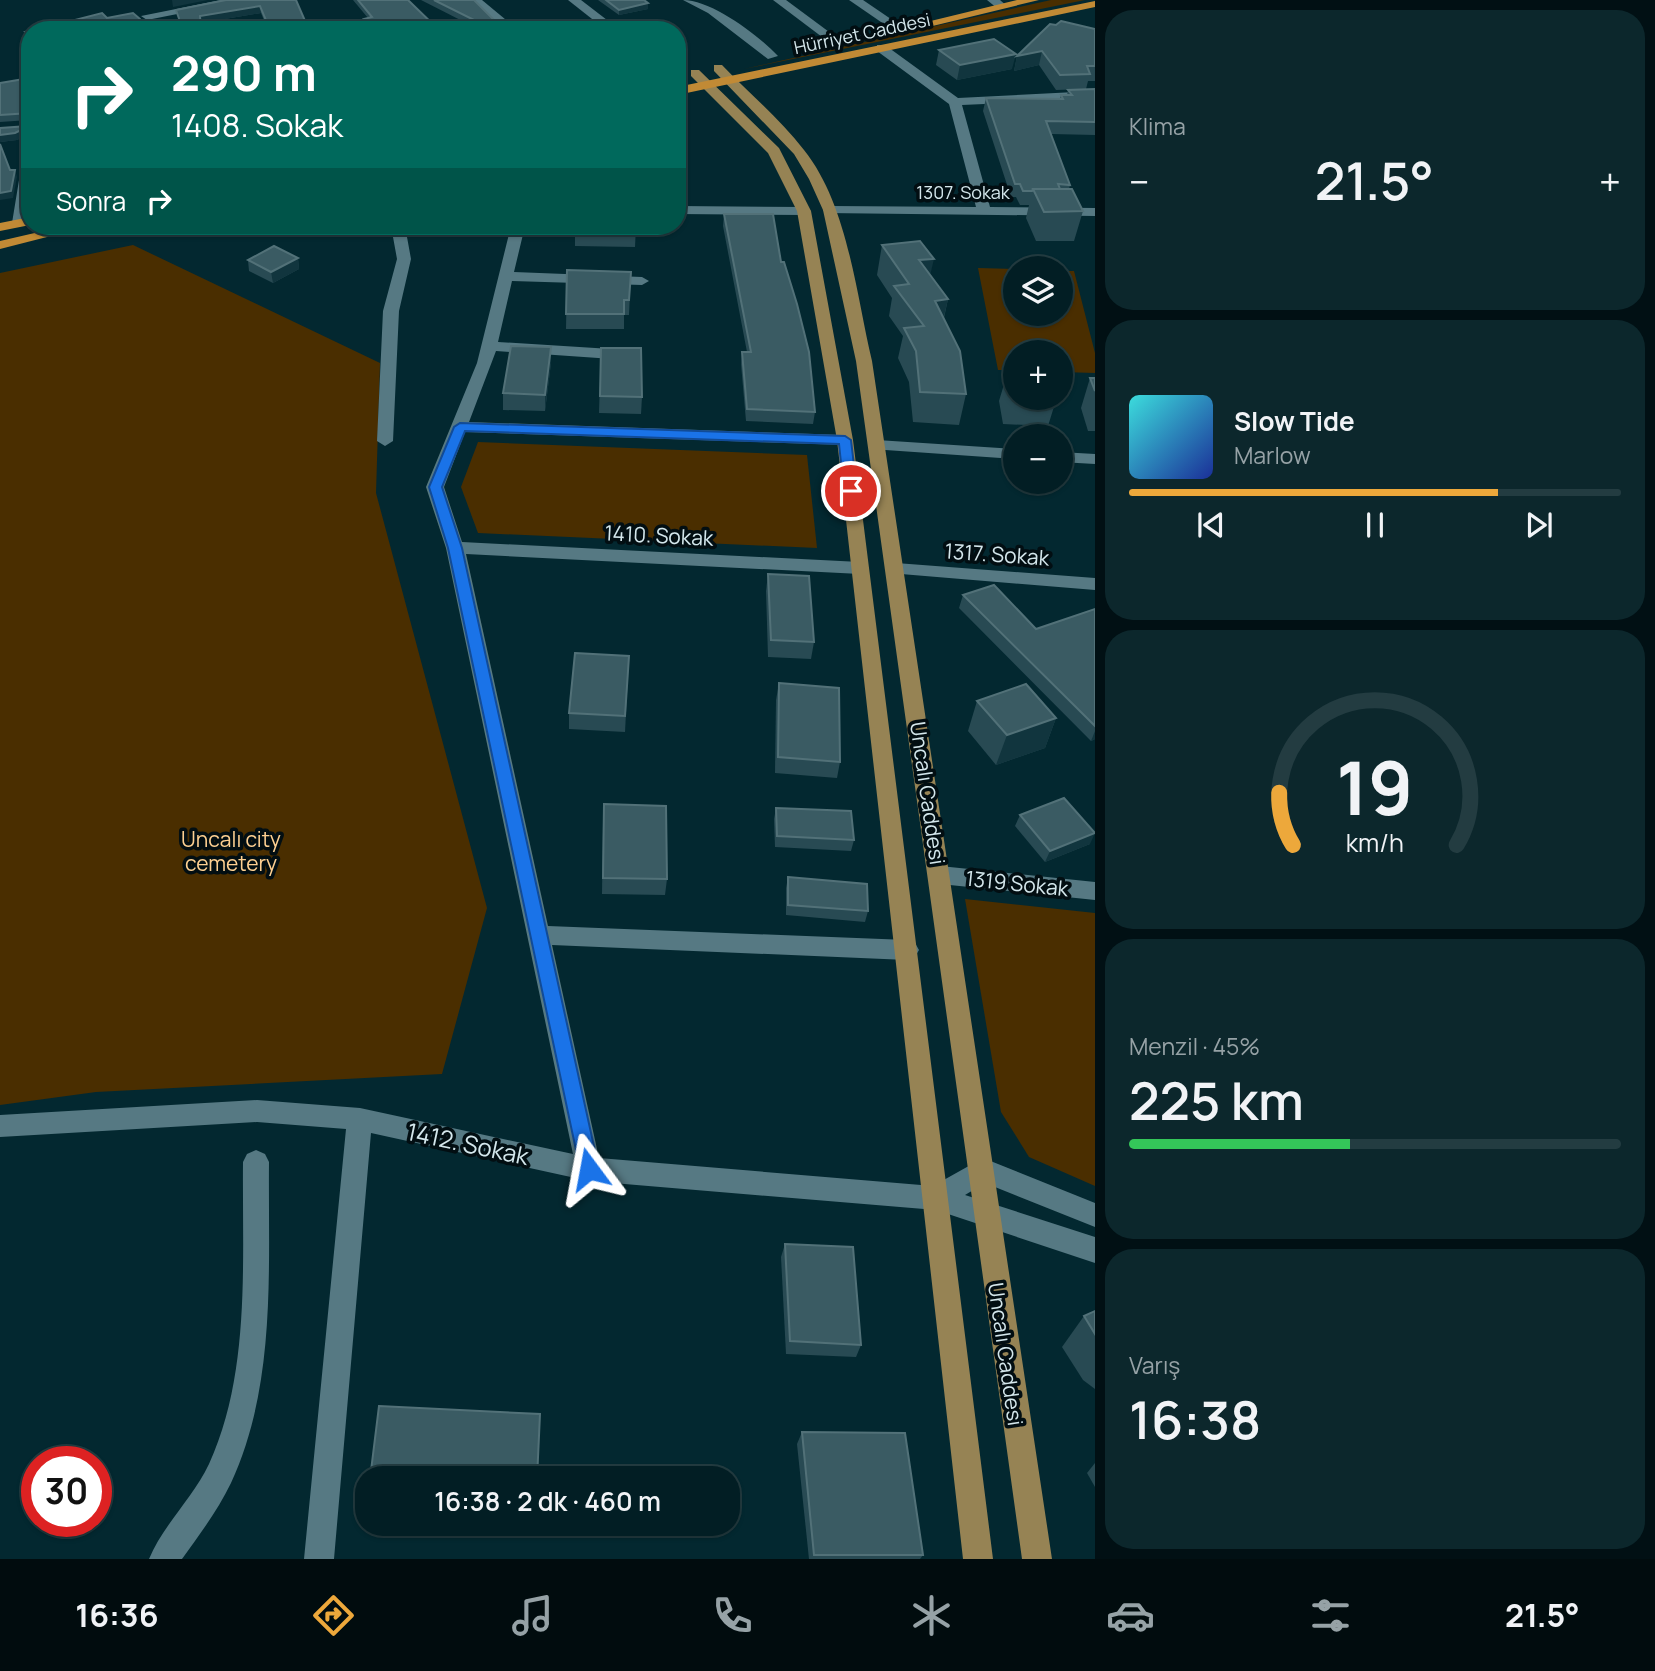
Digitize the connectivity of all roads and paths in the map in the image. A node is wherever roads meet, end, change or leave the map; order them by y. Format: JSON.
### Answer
{"nodes":[{"id":1,"x":144,"y":0,"type":"edge"},
{"id":2,"x":242,"y":0,"type":"edge"},
{"id":3,"x":475,"y":0,"type":"edge"},
{"id":4,"x":574,"y":0,"type":"edge"},
{"id":5,"x":688,"y":0,"type":"edge"},
{"id":6,"x":779,"y":0,"type":"edge"},
{"id":7,"x":855,"y":0,"type":"edge"},
{"id":8,"x":1033,"y":0,"type":"edge"},
{"id":9,"x":998,"y":4,"type":"edge"},
{"id":10,"x":1095,"y":4,"type":"edge"},
{"id":11,"x":147,"y":16,"type":"junction"},
{"id":12,"x":147,"y":21,"type":"edge"},
{"id":13,"x":501,"y":21,"type":"edge"},
{"id":14,"x":602,"y":21,"type":"edge"},
{"id":15,"x":901,"y":30,"type":"junction"},
{"id":16,"x":876,"y":35,"type":"dead end"},
{"id":17,"x":844,"y":41,"type":"joint"},
{"id":18,"x":824,"y":46,"type":"dead end"},
{"id":19,"x":881,"y":48,"type":"junction"},
{"id":20,"x":785,"y":54,"type":"dead end"},
{"id":21,"x":772,"y":57,"type":"junction"},
{"id":22,"x":758,"y":59,"type":"dead end"},
{"id":23,"x":710,"y":74,"type":"edge"},
{"id":24,"x":686,"y":86,"type":"edge"},
{"id":25,"x":1095,"y":95,"type":"edge"},
{"id":26,"x":955,"y":102,"type":"junction"},
{"id":27,"x":686,"y":210,"type":"edge"},
{"id":28,"x":830,"y":210,"type":"junction"},
{"id":29,"x":804,"y":211,"type":"junction"},
{"id":30,"x":984,"y":211,"type":"junction"},
{"id":31,"x":1095,"y":212,"type":"edge"},
{"id":32,"x":21,"y":223,"type":"edge"},
{"id":33,"x":0,"y":228,"type":"edge"},
{"id":34,"x":44,"y":235,"type":"edge"},
{"id":35,"x":400,"y":235,"type":"edge"},
{"id":36,"x":516,"y":235,"type":"edge"},
{"id":37,"x":0,"y":245,"type":"edge"},
{"id":38,"x":506,"y":276,"type":"junction"},
{"id":39,"x":642,"y":281,"type":"dead end"},
{"id":40,"x":490,"y":346,"type":"junction"},
{"id":41,"x":636,"y":355,"type":"edge"},
{"id":42,"x":460,"y":427,"type":"junction"},
{"id":43,"x":845,"y":440,"type":"junction"},
{"id":44,"x":385,"y":441,"type":"dead end"},
{"id":45,"x":877,"y":445,"type":"junction"},
{"id":46,"x":1003,"y":453,"type":"edge"},
{"id":47,"x":1073,"y":458,"type":"edge"},
{"id":48,"x":1095,"y":459,"type":"edge"},
{"id":49,"x":455,"y":548,"type":"junction"},
{"id":50,"x":860,"y":568,"type":"junction"},
{"id":51,"x":896,"y":569,"type":"junction"},
{"id":52,"x":1095,"y":584,"type":"edge"},
{"id":53,"x":940,"y":875,"type":"junction"},
{"id":54,"x":1095,"y":891,"type":"edge"},
{"id":55,"x":537,"y":935,"type":"junction"},
{"id":56,"x":907,"y":950,"type":"junction"},
{"id":57,"x":360,"y":1119,"type":"junction"},
{"id":58,"x":0,"y":1126,"type":"edge"},
{"id":59,"x":256,"y":1161,"type":"dead end"},
{"id":60,"x":589,"y":1169,"type":"junction"},
{"id":61,"x":983,"y":1170,"type":"junction"},
{"id":62,"x":936,"y":1198,"type":"junction"},
{"id":63,"x":986,"y":1213,"type":"junction"},
{"id":64,"x":1095,"y":1215,"type":"edge"},
{"id":65,"x":1095,"y":1250,"type":"edge"},
{"id":66,"x":164,"y":1559,"type":"edge"},
{"id":67,"x":319,"y":1559,"type":"edge"},
{"id":68,"x":978,"y":1559,"type":"edge"},
{"id":69,"x":1037,"y":1559,"type":"edge"}],
"edges":[{"from":1,"to":11,"type":"street"},
{"from":2,"to":11,"type":"street"},
{"from":3,"to":13,"type":"street"},
{"from":4,"to":14,"type":"street"},
{"from":5,"to":21,"type":"street"},
{"from":6,"to":17,"type":"street"},
{"from":7,"to":15,"type":"street"},
{"from":8,"to":9,"type":"highway","name":"Hürriyet Caddesi"},
{"from":9,"to":15,"type":"highway","name":"Hürriyet Caddesi"},
{"from":10,"to":19,"type":"highway","name":"Hürriyet Caddesi"},
{"from":11,"to":12,"type":"street"},
{"from":15,"to":16,"type":"highway","name":"Hürriyet Caddesi"},
{"from":17,"to":18,"type":"highway","name":"Hürriyet Caddesi"},
{"from":19,"to":23,"type":"highway","name":"Hürriyet Caddesi"},
{"from":19,"to":26,"type":"street"},
{"from":20,"to":21,"type":"highway","name":"Hürriyet Caddesi"},
{"from":21,"to":22,"type":"highway","name":"Hürriyet Caddesi"},
{"from":23,"to":24,"type":"highway","name":"Hürriyet Caddesi"},
{"from":23,"to":28,"type":"main road","name":"Uncalı Caddesi"},
{"from":23,"to":29,"type":"main road","name":"Uncalı Caddesi"},
{"from":25,"to":26,"type":"street"},
{"from":26,"to":30,"type":"street"},
{"from":27,"to":29,"type":"street"},
{"from":28,"to":30,"type":"street","name":"1307. Sokak"},
{"from":28,"to":45,"type":"main road","name":"Uncalı Caddesi"},
{"from":29,"to":43,"type":"main road","name":"Uncalı Caddesi"},
{"from":30,"to":31,"type":"street","name":"1307. Sokak"},
{"from":32,"to":33,"type":"highway"},
{"from":34,"to":37,"type":"highway"},
{"from":35,"to":44,"type":"street"},
{"from":36,"to":38,"type":"street"},
{"from":38,"to":39,"type":"street"},
{"from":38,"to":40,"type":"street"},
{"from":40,"to":41,"type":"street"},
{"from":40,"to":42,"type":"street"},
{"from":42,"to":43,"type":"street"},
{"from":42,"to":49,"type":"street"},
{"from":43,"to":50,"type":"main road","name":"Uncalı Caddesi"},
{"from":45,"to":46,"type":"street"},
{"from":45,"to":51,"type":"main road","name":"Uncalı Caddesi"},
{"from":47,"to":48,"type":"street"},
{"from":49,"to":50,"type":"street","name":"1410. Sokak"},
{"from":49,"to":55,"type":"street"},
{"from":50,"to":56,"type":"main road","name":"Uncalı Caddesi"},
{"from":51,"to":52,"type":"street","name":"1317. Sokak"},
{"from":51,"to":53,"type":"main road","name":"Uncalı Caddesi"},
{"from":53,"to":54,"type":"street","name":"1319 Sokak"},
{"from":53,"to":61,"type":"main road","name":"Uncalı Caddesi"},
{"from":55,"to":56,"type":"street"},
{"from":55,"to":60,"type":"street"},
{"from":56,"to":62,"type":"main road","name":"Uncalı Caddesi"},
{"from":57,"to":58,"type":"street","name":"1412. Sokak"},
{"from":57,"to":60,"type":"street","name":"1412. Sokak"},
{"from":57,"to":67,"type":"street"},
{"from":59,"to":66,"type":"street"},
{"from":60,"to":62,"type":"street","name":"1412. Sokak"},
{"from":61,"to":62,"type":"street"},
{"from":61,"to":63,"type":"main road","name":"Uncalı Caddesi"},
{"from":61,"to":64,"type":"street"},
{"from":62,"to":63,"type":"street","name":"1412. Sokak"},
{"from":62,"to":68,"type":"main road","name":"Uncalı Caddesi"},
{"from":63,"to":65,"type":"street","name":"1412. Sokak"},
{"from":63,"to":69,"type":"main road","name":"Uncalı Caddesi"}]}
